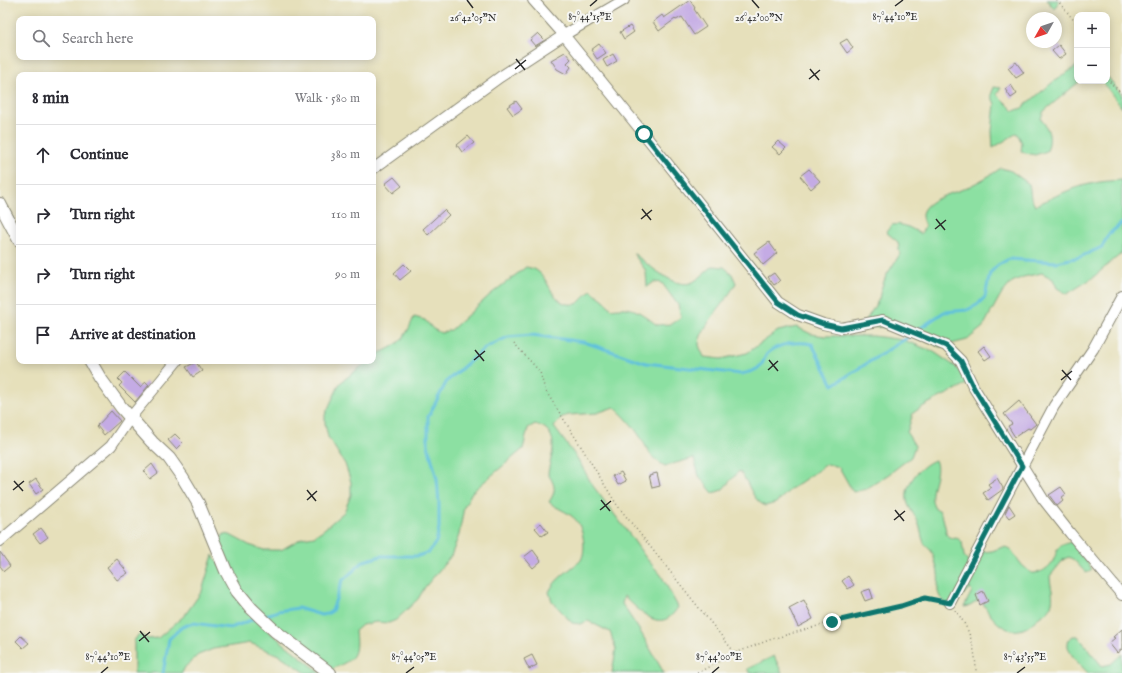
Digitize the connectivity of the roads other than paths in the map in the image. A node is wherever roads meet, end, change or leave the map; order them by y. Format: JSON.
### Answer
{"nodes":[{"id":1,"x":533,"y":0,"type":"edge"},
{"id":2,"x":624,"y":0,"type":"edge"},
{"id":3,"x":564,"y":35,"type":"junction"},
{"id":4,"x":376,"y":167,"type":"edge"},
{"id":5,"x":0,"y":204,"type":"edge"},
{"id":6,"x":16,"y":234,"type":"edge"},
{"id":7,"x":1122,"y":296,"type":"edge"},
{"id":8,"x":92,"y":364,"type":"edge"},
{"id":9,"x":175,"y":364,"type":"edge"},
{"id":10,"x":130,"y":418,"type":"junction"},
{"id":11,"x":1022,"y":466,"type":"junction"},
{"id":12,"x":0,"y":541,"type":"edge"},
{"id":13,"x":1122,"y":595,"type":"edge"},
{"id":14,"x":950,"y":603,"type":"road end"},
{"id":15,"x":330,"y":673,"type":"edge"}],
"edges":[{"from":1,"to":3,"type":"street"},
{"from":2,"to":3,"type":"street"},
{"from":3,"to":4,"type":"street"},
{"from":3,"to":11,"type":"street"},
{"from":5,"to":6,"type":"street"},
{"from":7,"to":11,"type":"street"},
{"from":8,"to":10,"type":"street"},
{"from":9,"to":10,"type":"street"},
{"from":10,"to":12,"type":"street"},
{"from":10,"to":15,"type":"street"},
{"from":11,"to":13,"type":"street"},
{"from":11,"to":14,"type":"street"}]}
